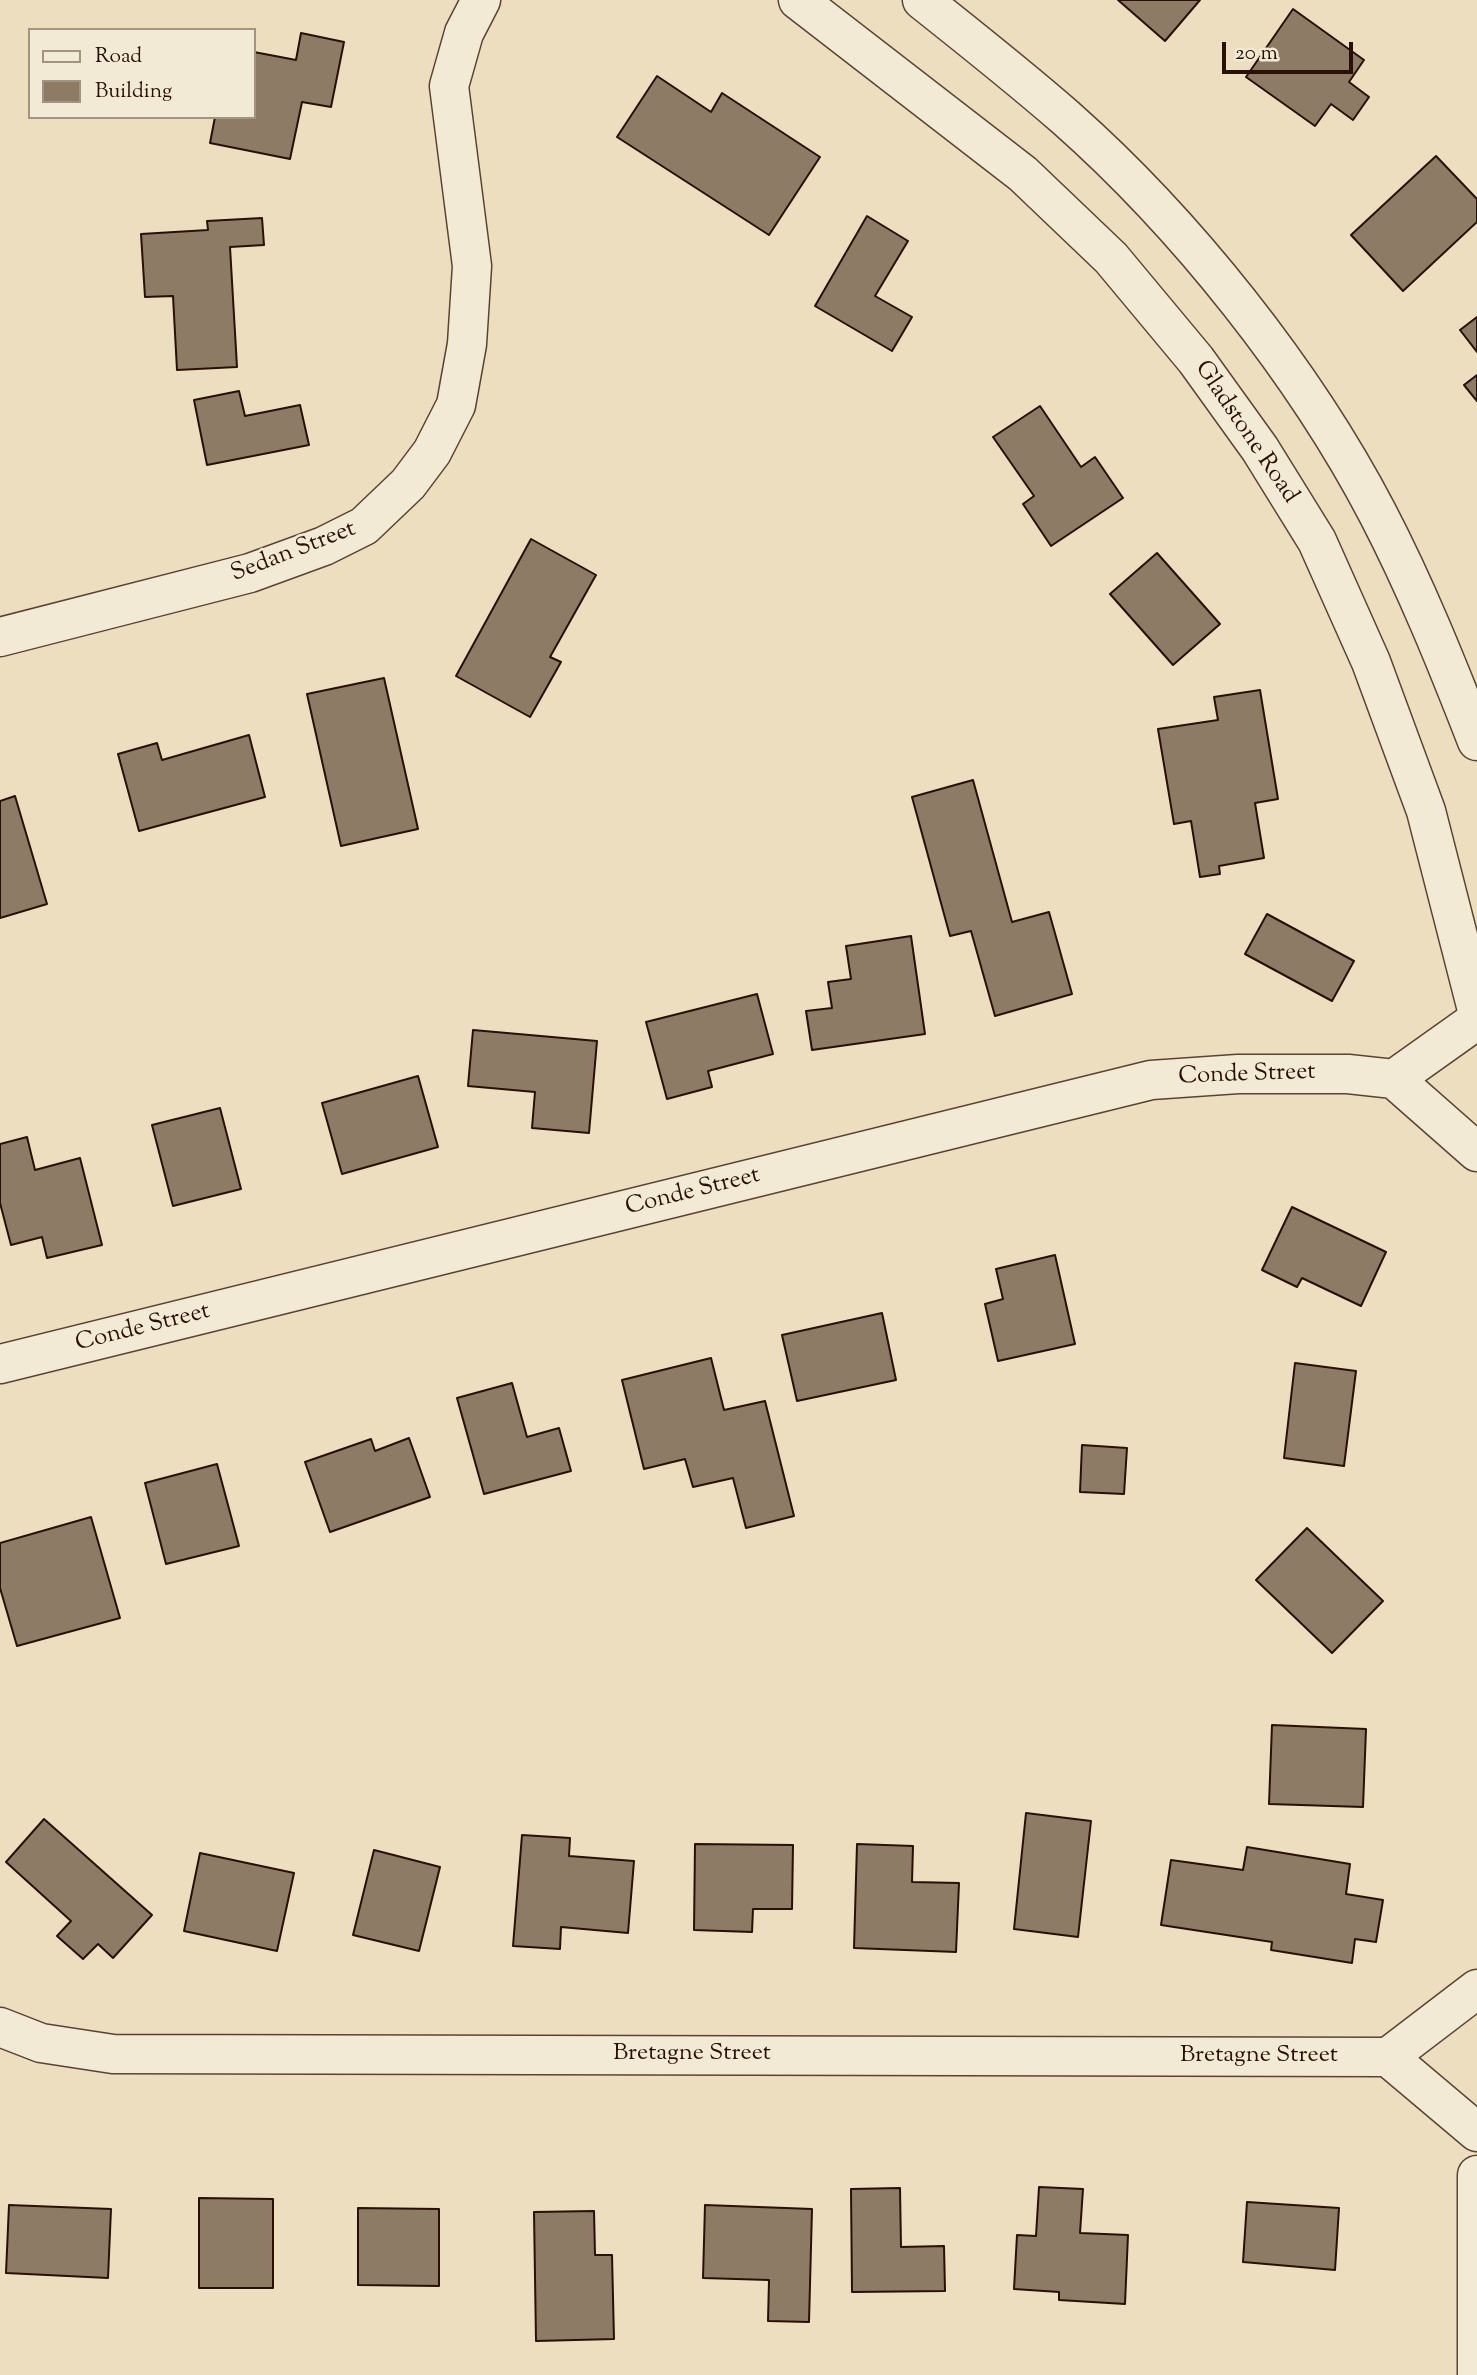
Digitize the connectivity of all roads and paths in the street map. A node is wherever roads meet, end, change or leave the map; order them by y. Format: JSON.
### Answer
{"nodes":[{"id":1,"x":481,"y":0,"type":"edge"},
{"id":2,"x":798,"y":0,"type":"edge"},
{"id":3,"x":922,"y":0,"type":"edge"},
{"id":4,"x":0,"y":638,"type":"edge"},
{"id":5,"x":1477,"y":741,"type":"edge"},
{"id":6,"x":1477,"y":1010,"type":"edge"},
{"id":7,"x":1477,"y":1020,"type":"edge"},
{"id":8,"x":1394,"y":1079,"type":"junction"},
{"id":9,"x":1477,"y":1152,"type":"edge"},
{"id":10,"x":0,"y":1364,"type":"edge"},
{"id":11,"x":1477,"y":1989,"type":"edge"},
{"id":12,"x":0,"y":2027,"type":"edge"},
{"id":13,"x":1388,"y":2057,"type":"junction"},
{"id":14,"x":1477,"y":2132,"type":"edge"},
{"id":15,"x":1477,"y":2175,"type":"edge"},
{"id":16,"x":1477,"y":2375,"type":"edge"}],
"edges":[{"from":1,"to":4,"type":"street","name":"Sedan Street"},
{"from":2,"to":6,"type":"street","name":"Gladstone Road"},
{"from":3,"to":5,"type":"street"},
{"from":7,"to":8,"type":"street"},
{"from":8,"to":9,"type":"street"},
{"from":8,"to":10,"type":"street","name":"Conde Street"},
{"from":11,"to":13,"type":"street"},
{"from":12,"to":13,"type":"street","name":"Bretagne Street"},
{"from":13,"to":14,"type":"street"},
{"from":15,"to":16,"type":"street"}]}
